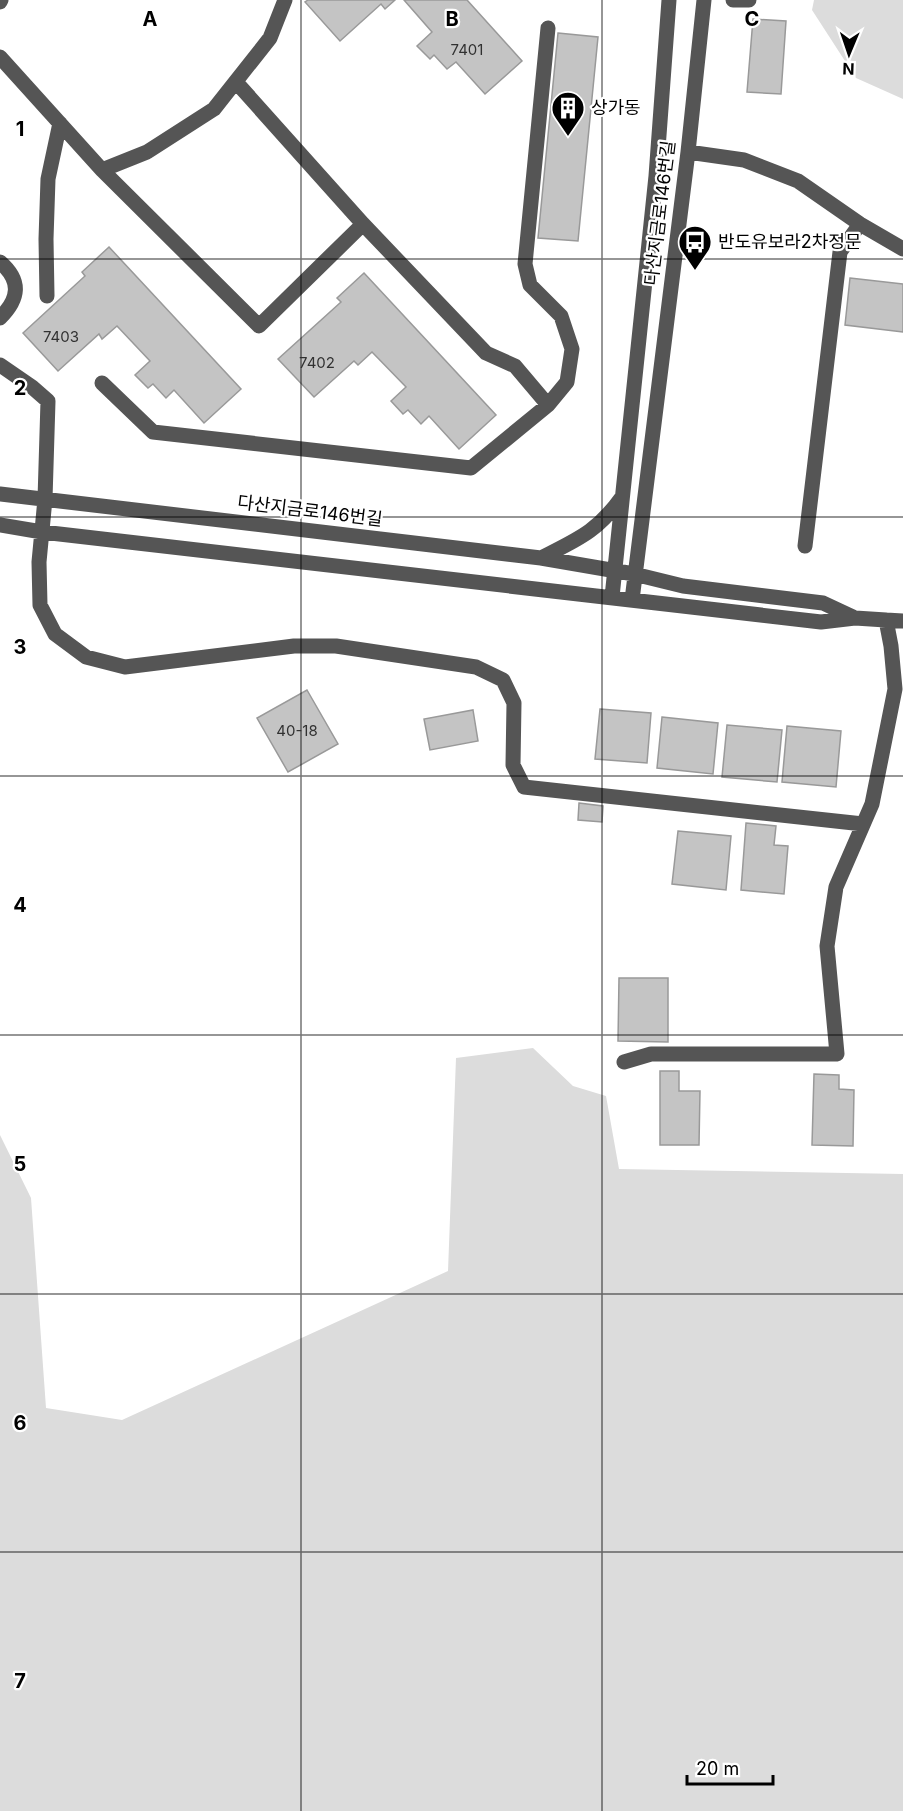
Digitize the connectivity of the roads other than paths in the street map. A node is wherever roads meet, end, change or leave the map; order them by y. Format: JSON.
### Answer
{"nodes":[{"id":1,"x":285,"y":0,"type":"edge"},
{"id":2,"x":669,"y":0,"type":"edge"},
{"id":3,"x":704,"y":0,"type":"edge"},
{"id":4,"x":733,"y":0,"type":"edge"},
{"id":5,"x":749,"y":0,"type":"edge"},
{"id":6,"x":548,"y":28,"type":"dead end"},
{"id":7,"x":0,"y":57,"type":"edge"},
{"id":8,"x":236,"y":82,"type":"junction"},
{"id":9,"x":60,"y":123,"type":"junction"},
{"id":10,"x":688,"y":152,"type":"junction"},
{"id":11,"x":102,"y":170,"type":"junction"},
{"id":12,"x":363,"y":224,"type":"junction"},
{"id":13,"x":860,"y":224,"type":"junction"},
{"id":14,"x":903,"y":249,"type":"edge"},
{"id":15,"x":0,"y":262,"type":"edge"},
{"id":16,"x":47,"y":296,"type":"dead end"},
{"id":17,"x":0,"y":318,"type":"edge"},
{"id":18,"x":0,"y":365,"type":"edge"},
{"id":19,"x":102,"y":383,"type":"dead end"},
{"id":20,"x":548,"y":405,"type":"junction"},
{"id":21,"x":0,"y":494,"type":"edge"},
{"id":22,"x":624,"y":494,"type":"junction"},
{"id":23,"x":45,"y":499,"type":"junction"},
{"id":24,"x":0,"y":525,"type":"edge"},
{"id":25,"x":42,"y":532,"type":"junction"},
{"id":26,"x":805,"y":546,"type":"dead end"},
{"id":27,"x":541,"y":558,"type":"junction"},
{"id":28,"x":614,"y":571,"type":"junction"},
{"id":29,"x":634,"y":574,"type":"junction"},
{"id":30,"x":612,"y":597,"type":"junction"},
{"id":31,"x":632,"y":600,"type":"junction"},
{"id":32,"x":855,"y":618,"type":"junction"},
{"id":33,"x":886,"y":620,"type":"junction"},
{"id":34,"x":903,"y":621,"type":"edge"},
{"id":35,"x":863,"y":824,"type":"junction"},
{"id":36,"x":624,"y":1062,"type":"dead end"}],
"edges":[{"from":1,"to":8,"type":"street"},
{"from":2,"to":22,"type":"street","name":"다산지금로146번길"},
{"from":3,"to":10,"type":"street","name":"다산지금로146번길"},
{"from":4,"to":5,"type":"street"},
{"from":6,"to":20,"type":"street"},
{"from":7,"to":9,"type":"street"},
{"from":8,"to":11,"type":"street"},
{"from":8,"to":12,"type":"street"},
{"from":9,"to":11,"type":"street"},
{"from":9,"to":16,"type":"street"},
{"from":10,"to":13,"type":"street"},
{"from":10,"to":29,"type":"street","name":"다산지금로146번길"},
{"from":11,"to":12,"type":"street"},
{"from":12,"to":20,"type":"street"},
{"from":13,"to":14,"type":"street"},
{"from":13,"to":26,"type":"street"},
{"from":15,"to":17,"type":"street"},
{"from":18,"to":23,"type":"street"},
{"from":19,"to":20,"type":"street"},
{"from":21,"to":23,"type":"street","name":"다산지금로146번길"},
{"from":22,"to":27,"type":"street"},
{"from":22,"to":28,"type":"street","name":"다산지금로146번길"},
{"from":23,"to":25,"type":"street"},
{"from":23,"to":27,"type":"street","name":"다산지금로146번길"},
{"from":24,"to":25,"type":"street"},
{"from":25,"to":30,"type":"street"},
{"from":25,"to":35,"type":"street"},
{"from":27,"to":28,"type":"street","name":"다산지금로146번길"},
{"from":28,"to":29,"type":"street","name":"다산지금로146번길"},
{"from":28,"to":30,"type":"street","name":"다산지금로146번길"},
{"from":29,"to":31,"type":"street","name":"다산지금로146번길"},
{"from":29,"to":32,"type":"street","name":"다산지금로146번길"},
{"from":30,"to":31,"type":"street"},
{"from":31,"to":32,"type":"street"},
{"from":32,"to":33,"type":"street"},
{"from":33,"to":34,"type":"street"},
{"from":33,"to":35,"type":"street"},
{"from":35,"to":36,"type":"street"}]}
